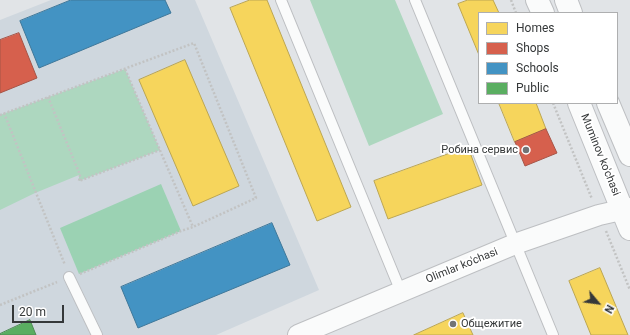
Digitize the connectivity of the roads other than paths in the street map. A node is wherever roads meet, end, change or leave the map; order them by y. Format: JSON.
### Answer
{"nodes":[{"id":1,"x":281,"y":0,"type":"edge"},
{"id":2,"x":415,"y":0,"type":"edge"},
{"id":3,"x":537,"y":0,"type":"edge"},
{"id":4,"x":566,"y":0,"type":"edge"},
{"id":5,"x":543,"y":12,"type":"edge"},
{"id":6,"x":571,"y":12,"type":"edge"},
{"id":7,"x":579,"y":104,"type":"edge"},
{"id":8,"x":608,"y":104,"type":"edge"},
{"id":9,"x":630,"y":155,"type":"edge"},
{"id":10,"x":627,"y":216,"type":"edge"},
{"id":11,"x":515,"y":244,"type":"junction"},
{"id":12,"x":70,"y":277,"type":"road end"},
{"id":13,"x":401,"y":292,"type":"junction"},
{"id":14,"x":97,"y":335,"type":"edge"},
{"id":15,"x":298,"y":335,"type":"edge"},
{"id":16,"x":553,"y":335,"type":"edge"}],
"edges":[{"from":1,"to":13,"type":"lane"},
{"from":2,"to":11,"type":"lane"},
{"from":3,"to":5,"type":"main road"},
{"from":4,"to":6,"type":"main road"},
{"from":7,"to":10,"type":"main road","name":"Muminov ko'chasi"},
{"from":8,"to":9,"type":"main road"},
{"from":10,"to":11,"type":"street","name":"Olimlar ko'chasi"},
{"from":11,"to":13,"type":"street","name":"Olimlar ko'chasi"},
{"from":11,"to":16,"type":"lane"},
{"from":12,"to":14,"type":"lane"},
{"from":13,"to":15,"type":"street","name":"Olimlar ko'chasi"}]}
